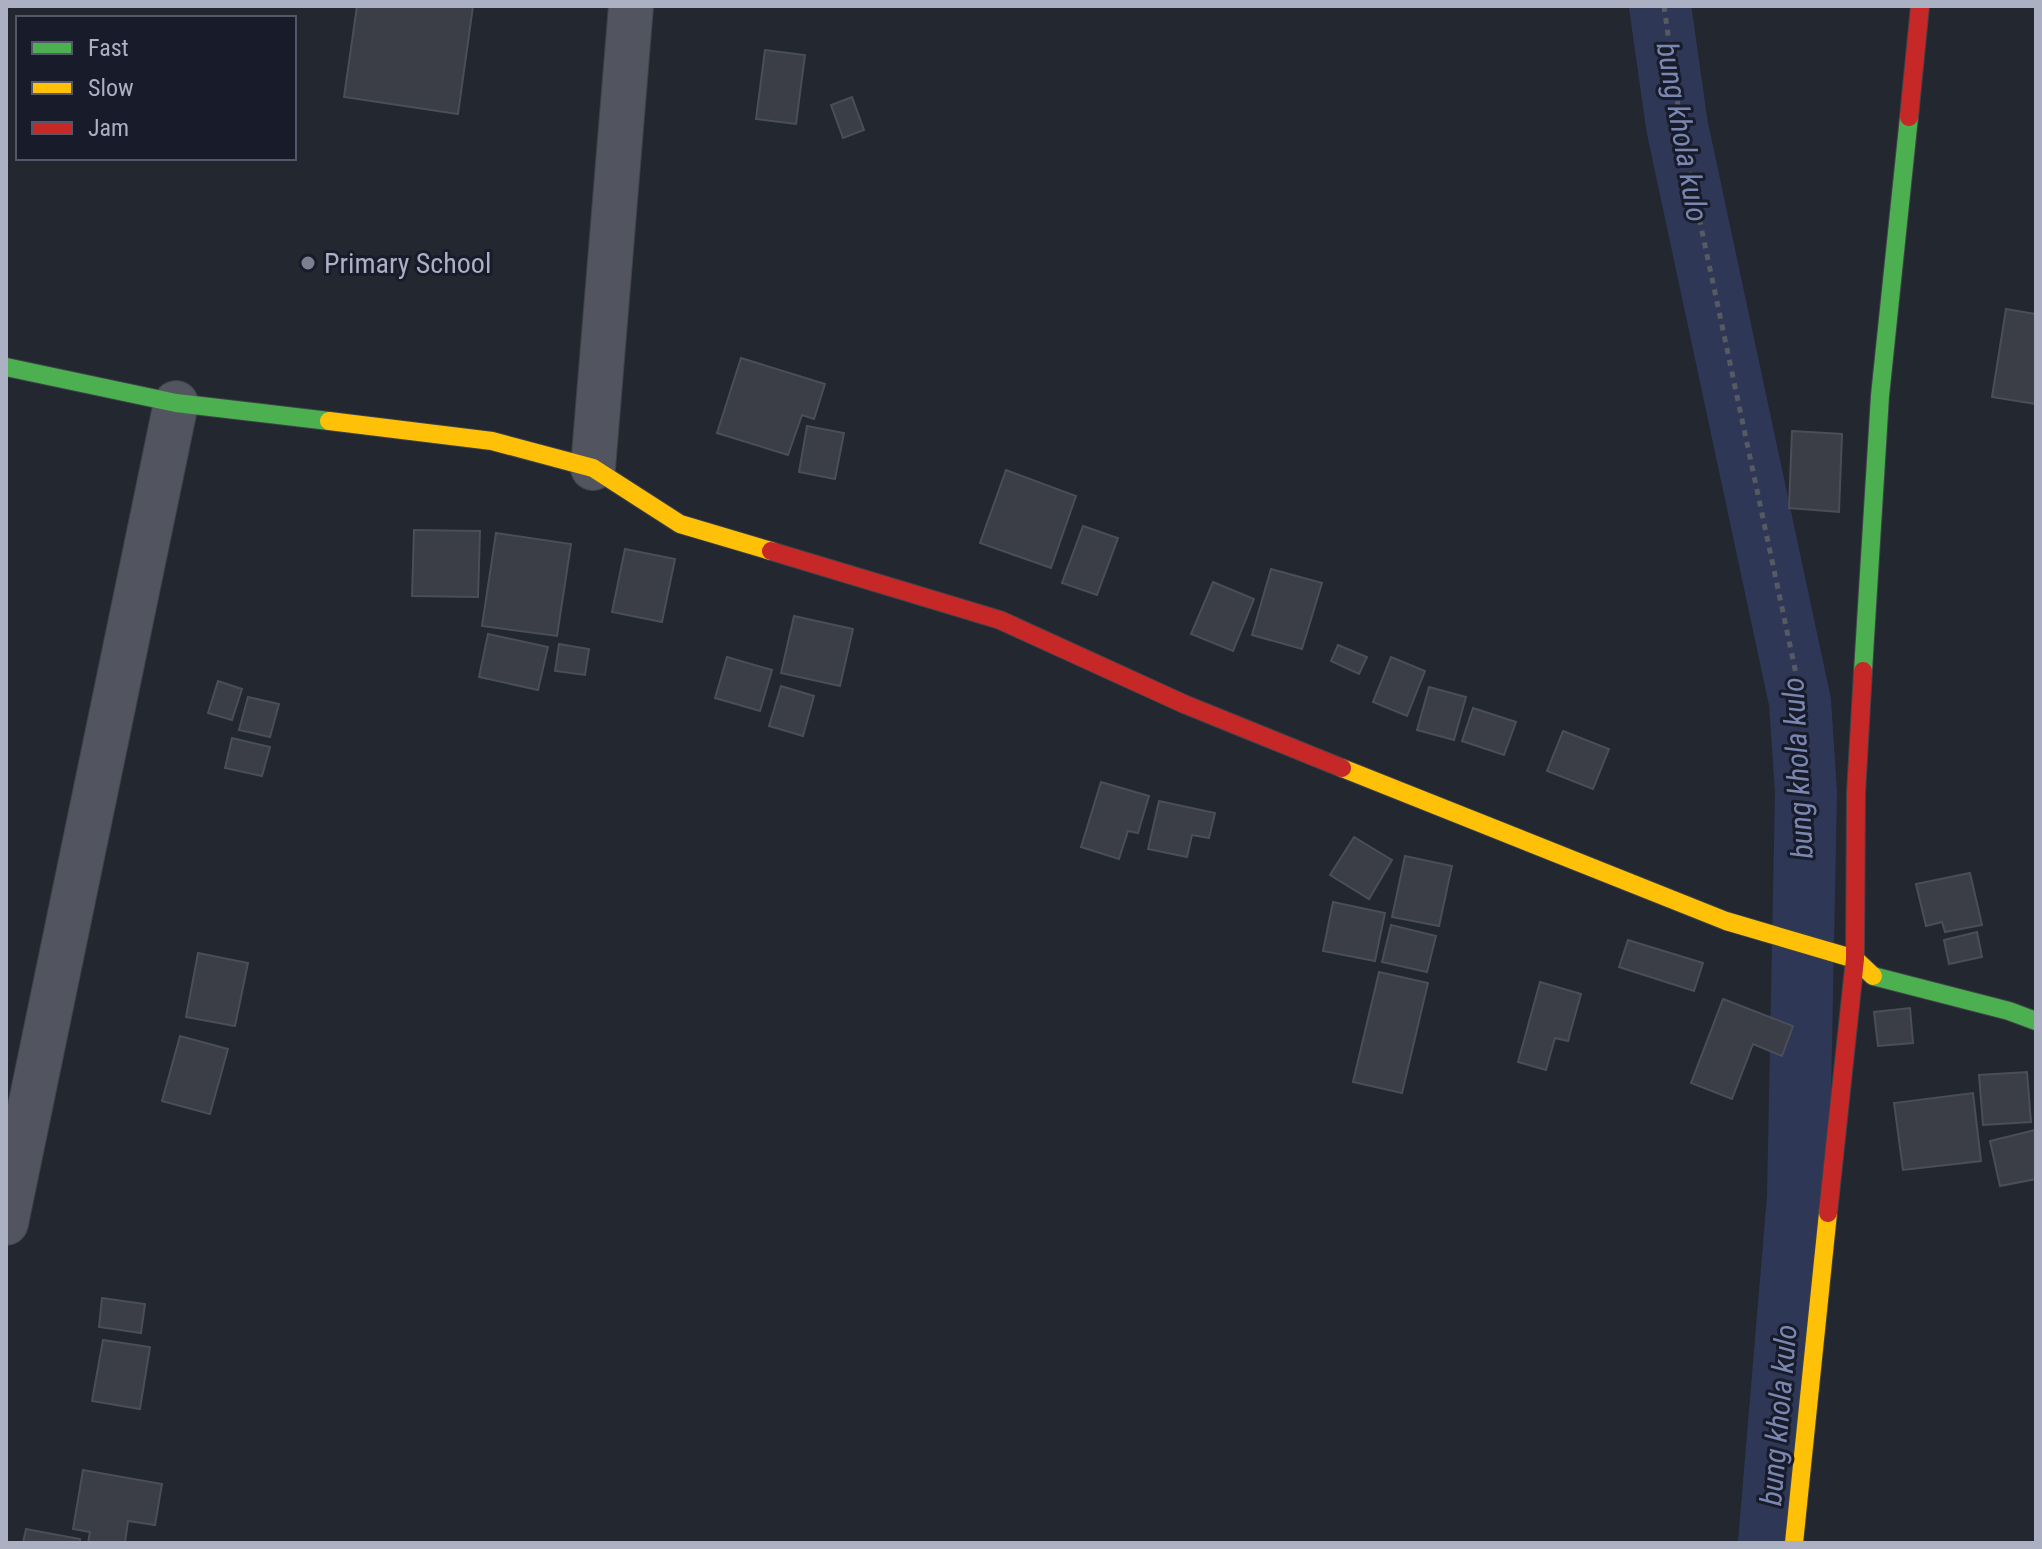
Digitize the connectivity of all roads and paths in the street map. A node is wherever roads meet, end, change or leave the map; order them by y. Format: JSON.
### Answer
{"nodes":[{"id":1,"x":631,"y":6,"type":"edge"},
{"id":2,"x":1664,"y":6,"type":"edge"},
{"id":3,"x":1920,"y":6,"type":"edge"},
{"id":4,"x":6,"y":367,"type":"edge"},
{"id":5,"x":176,"y":403,"type":"junction"},
{"id":6,"x":593,"y":468,"type":"junction"},
{"id":7,"x":1809,"y":711,"type":"dead end"},
{"id":8,"x":1847,"y":957,"type":"junction"},
{"id":9,"x":2036,"y":1021,"type":"edge"},
{"id":10,"x":6,"y":1223,"type":"edge"},
{"id":11,"x":1794,"y":1543,"type":"edge"}],
"edges":[{"from":1,"to":6,"type":"street"},
{"from":2,"to":7,"type":"path"},
{"from":3,"to":8,"type":"street"},
{"from":4,"to":5,"type":"street"},
{"from":5,"to":6,"type":"street"},
{"from":5,"to":10,"type":"street"},
{"from":6,"to":8,"type":"street"},
{"from":8,"to":9,"type":"street"},
{"from":8,"to":11,"type":"street"}]}
